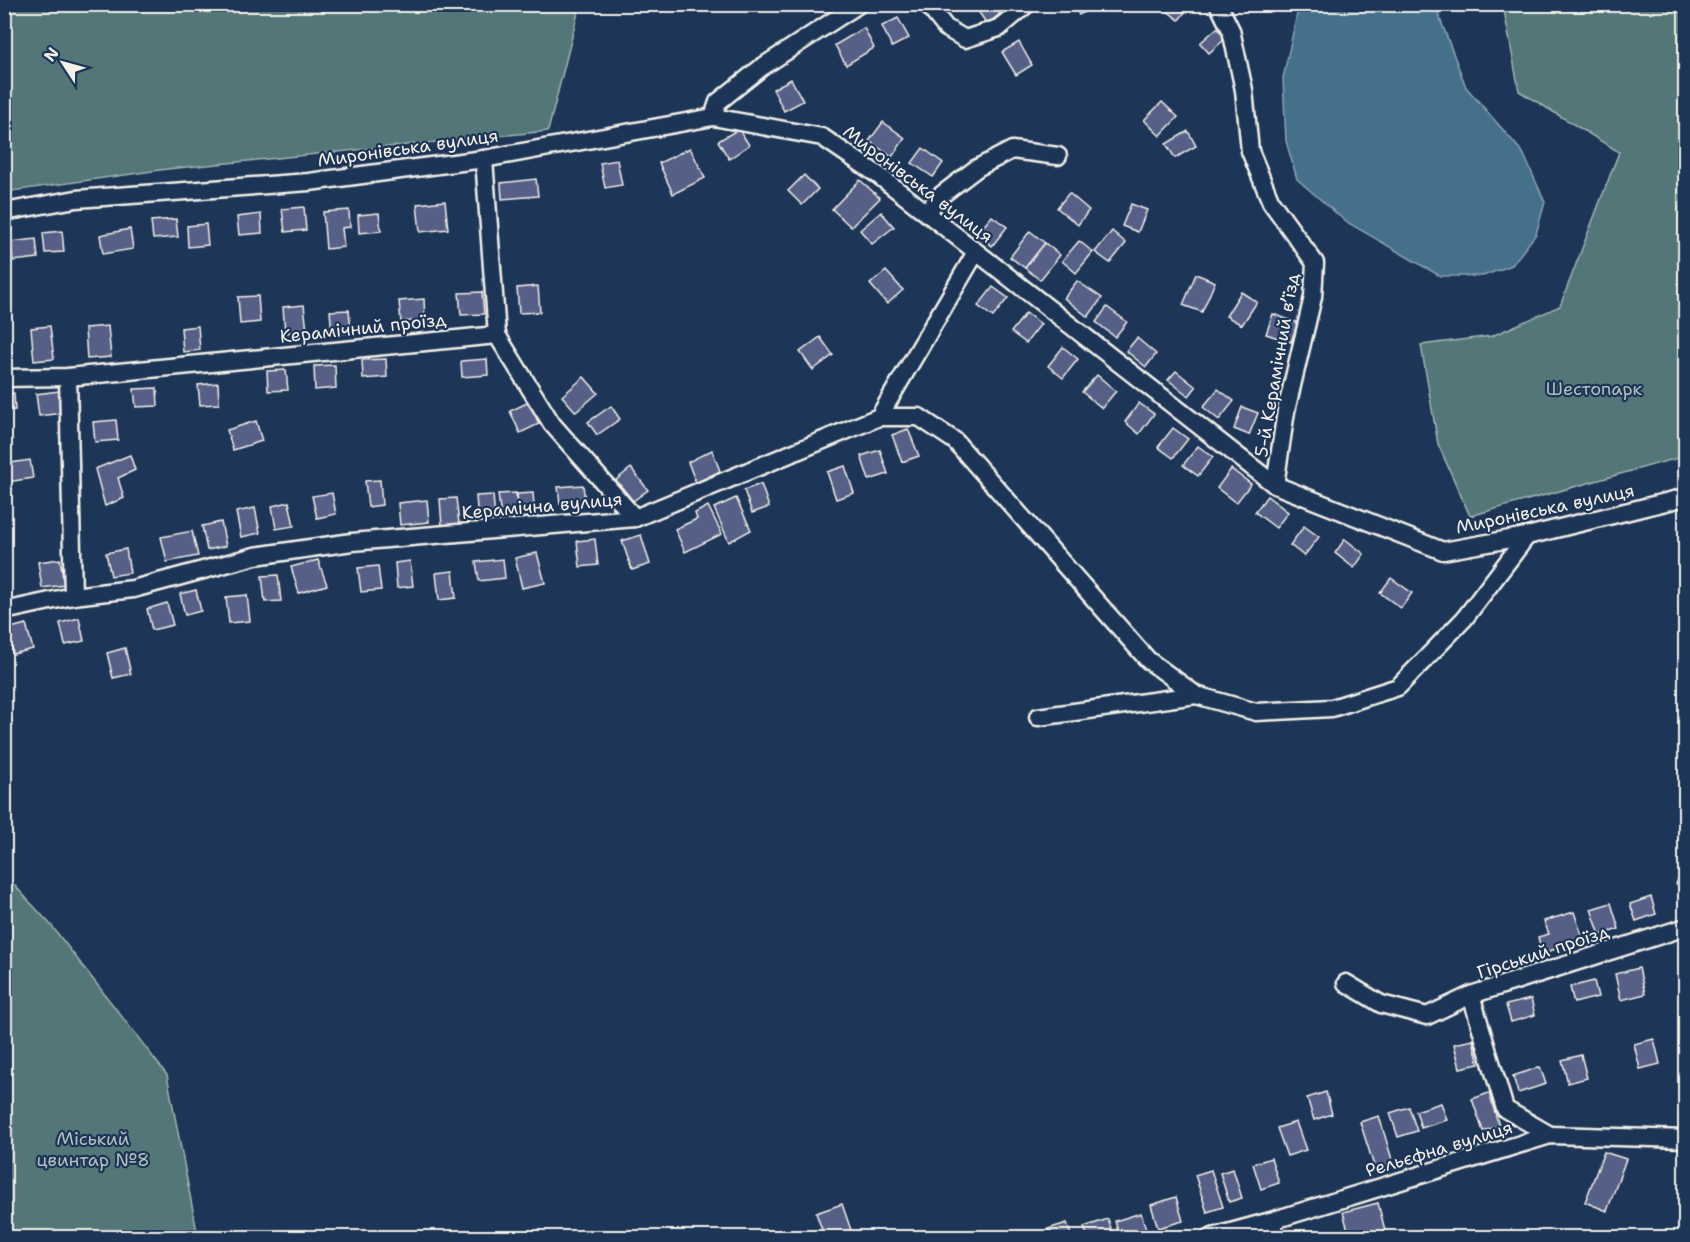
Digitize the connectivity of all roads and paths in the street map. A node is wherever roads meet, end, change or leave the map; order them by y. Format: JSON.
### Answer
{"nodes":[{"id":1,"x":858,"y":4,"type":"edge"},
{"id":2,"x":927,"y":4,"type":"edge"},
{"id":3,"x":1027,"y":4,"type":"edge"},
{"id":4,"x":1218,"y":4,"type":"edge"},
{"id":5,"x":712,"y":117,"type":"junction"},
{"id":6,"x":1058,"y":156,"type":"dead end"},
{"id":7,"x":483,"y":159,"type":"junction"},
{"id":8,"x":4,"y":212,"type":"edge"},
{"id":9,"x":928,"y":214,"type":"junction"},
{"id":10,"x":976,"y":252,"type":"junction"},
{"id":11,"x":497,"y":334,"type":"junction"},
{"id":12,"x":68,"y":377,"type":"junction"},
{"id":13,"x":4,"y":378,"type":"edge"},
{"id":14,"x":879,"y":417,"type":"junction"},
{"id":15,"x":1275,"y":485,"type":"junction"},
{"id":16,"x":1686,"y":497,"type":"edge"},
{"id":17,"x":635,"y":518,"type":"junction"},
{"id":18,"x":1527,"y":536,"type":"junction"},
{"id":19,"x":72,"y":596,"type":"junction"},
{"id":20,"x":4,"y":611,"type":"edge"},
{"id":21,"x":1196,"y":695,"type":"junction"},
{"id":22,"x":1038,"y":717,"type":"dead end"},
{"id":23,"x":1686,"y":927,"type":"edge"},
{"id":24,"x":1346,"y":983,"type":"dead end"},
{"id":25,"x":1472,"y":995,"type":"junction"},
{"id":26,"x":1550,"y":1135,"type":"junction"},
{"id":27,"x":1686,"y":1139,"type":"edge"},
{"id":28,"x":1271,"y":1221,"type":"junction"},
{"id":29,"x":1209,"y":1238,"type":"edge"},
{"id":30,"x":1276,"y":1238,"type":"edge"}],
"edges":[{"from":1,"to":5,"type":"street"},
{"from":2,"to":3,"type":"street"},
{"from":4,"to":15,"type":"street","name":"5-й Керамічний в’їзд"},
{"from":5,"to":7,"type":"street","name":"Миронівська вулиця"},
{"from":5,"to":9,"type":"street","name":"Миронівська вулиця"},
{"from":6,"to":9,"type":"street"},
{"from":7,"to":8,"type":"street","name":"Миронівська вулиця"},
{"from":7,"to":11,"type":"street"},
{"from":9,"to":10,"type":"street","name":"Миронівська вулиця"},
{"from":10,"to":14,"type":"street"},
{"from":10,"to":15,"type":"street","name":"Миронівська вулиця"},
{"from":11,"to":12,"type":"street","name":"Керамічний проїзд"},
{"from":11,"to":17,"type":"street"},
{"from":12,"to":13,"type":"street","name":"Керамічний проїзд"},
{"from":12,"to":19,"type":"street"},
{"from":14,"to":17,"type":"street","name":"Керамічна вулиця"},
{"from":14,"to":21,"type":"street"},
{"from":15,"to":18,"type":"street","name":"Миронівська вулиця"},
{"from":16,"to":18,"type":"street","name":"Миронівська вулиця"},
{"from":17,"to":19,"type":"street","name":"Керамічна вулиця"},
{"from":18,"to":21,"type":"street"},
{"from":19,"to":20,"type":"street","name":"Керамічна вулиця"},
{"from":21,"to":22,"type":"street"},
{"from":23,"to":25,"type":"street","name":"Гірський проїзд"},
{"from":24,"to":25,"type":"street"},
{"from":25,"to":26,"type":"street","name":"Гірський проїзд"},
{"from":26,"to":27,"type":"street","name":"Рельєфна вулиця"},
{"from":26,"to":28,"type":"street","name":"Рельєфна вулиця"},
{"from":28,"to":29,"type":"street","name":"Рельєфна вулиця"},
{"from":28,"to":30,"type":"street"}]}
